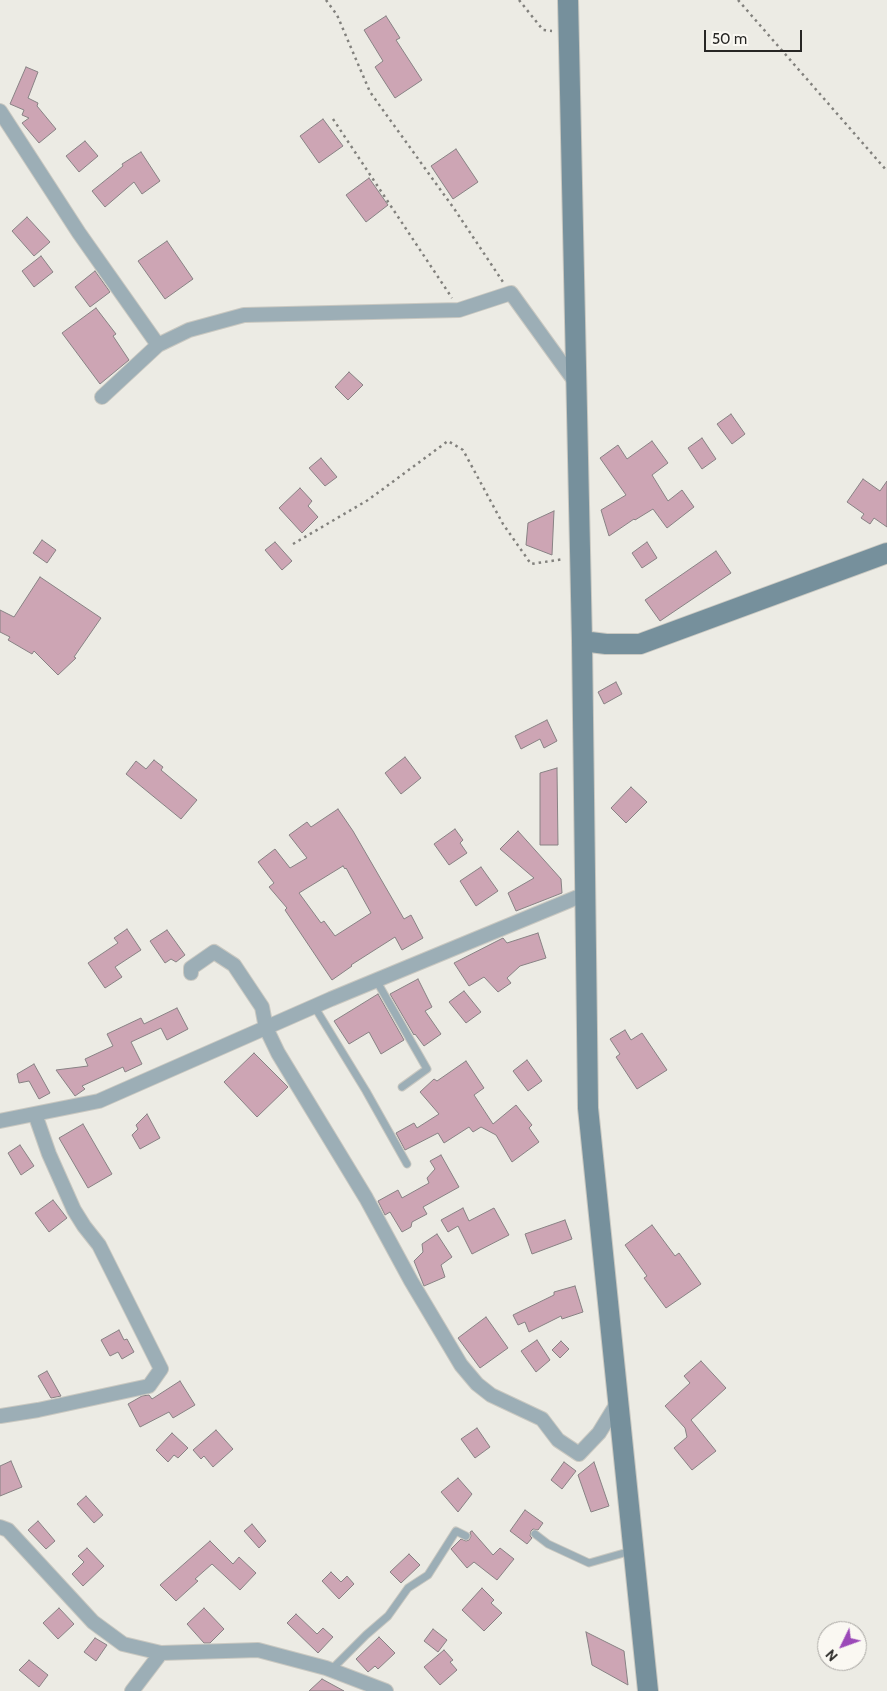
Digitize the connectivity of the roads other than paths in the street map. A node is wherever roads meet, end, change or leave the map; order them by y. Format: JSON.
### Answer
{"nodes":[{"id":1,"x":568,"y":0,"type":"edge"},
{"id":2,"x":0,"y":111,"type":"edge"},
{"id":3,"x":158,"y":345,"type":"junction"},
{"id":4,"x":576,"y":383,"type":"junction"},
{"id":5,"x":102,"y":397,"type":"dead end"},
{"id":6,"x":887,"y":553,"type":"edge"},
{"id":7,"x":582,"y":641,"type":"junction"},
{"id":8,"x":585,"y":894,"type":"junction"},
{"id":9,"x":191,"y":973,"type":"dead end"},
{"id":10,"x":376,"y":980,"type":"junction"},
{"id":11,"x":314,"y":1006,"type":"junction"},
{"id":12,"x":266,"y":1028,"type":"junction"},
{"id":13,"x":402,"y":1086,"type":"dead end"},
{"id":14,"x":35,"y":1114,"type":"junction"},
{"id":15,"x":0,"y":1121,"type":"edge"},
{"id":16,"x":406,"y":1164,"type":"dead end"},
{"id":17,"x":618,"y":1402,"type":"junction"},
{"id":18,"x":0,"y":1416,"type":"edge"},
{"id":19,"x":0,"y":1527,"type":"edge"},
{"id":20,"x":535,"y":1534,"type":"dead end"},
{"id":21,"x":466,"y":1536,"type":"dead end"},
{"id":22,"x":634,"y":1551,"type":"junction"},
{"id":23,"x":161,"y":1653,"type":"junction"},
{"id":24,"x":331,"y":1670,"type":"junction"},
{"id":25,"x":132,"y":1691,"type":"edge"},
{"id":26,"x":386,"y":1691,"type":"edge"},
{"id":27,"x":648,"y":1691,"type":"edge"}],
"edges":[{"from":1,"to":4,"type":"main road"},
{"from":2,"to":3,"type":"street"},
{"from":3,"to":4,"type":"street"},
{"from":3,"to":5,"type":"street"},
{"from":4,"to":7,"type":"main road"},
{"from":6,"to":7,"type":"main road"},
{"from":7,"to":8,"type":"main road"},
{"from":8,"to":10,"type":"street"},
{"from":8,"to":17,"type":"main road"},
{"from":9,"to":12,"type":"street"},
{"from":10,"to":11,"type":"street"},
{"from":10,"to":13,"type":"lane"},
{"from":11,"to":12,"type":"street"},
{"from":11,"to":16,"type":"lane"},
{"from":12,"to":14,"type":"street"},
{"from":12,"to":17,"type":"street"},
{"from":14,"to":15,"type":"street"},
{"from":14,"to":18,"type":"street"},
{"from":17,"to":22,"type":"main road"},
{"from":19,"to":23,"type":"street"},
{"from":20,"to":22,"type":"lane"},
{"from":21,"to":24,"type":"lane"},
{"from":22,"to":27,"type":"main road"},
{"from":23,"to":24,"type":"street"},
{"from":23,"to":25,"type":"street"},
{"from":24,"to":26,"type":"street"}]}
